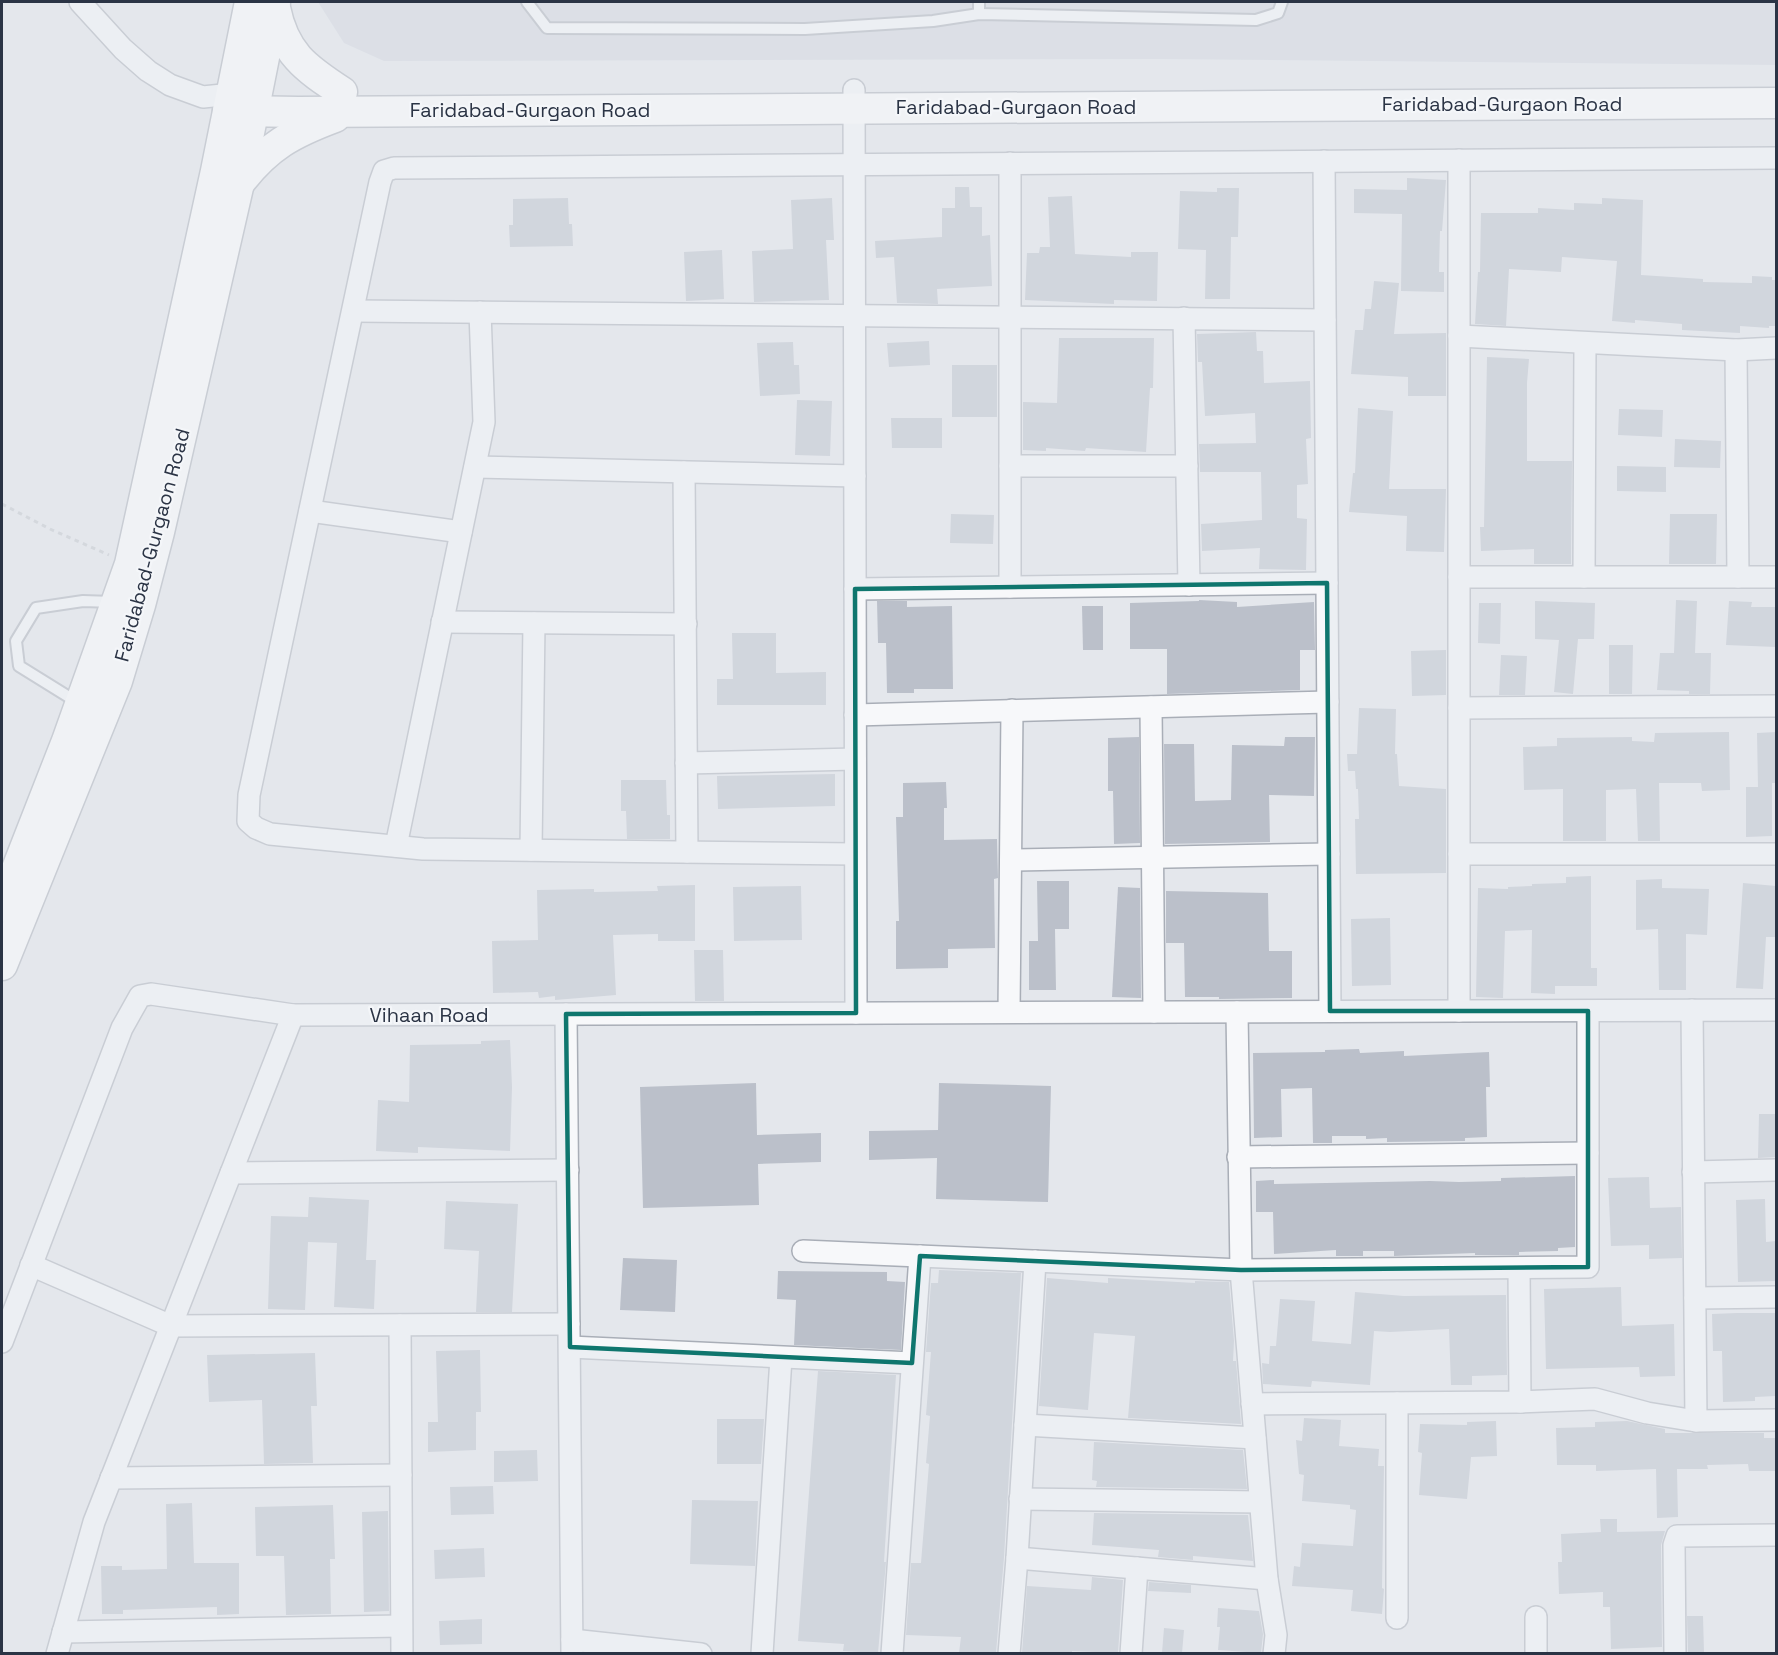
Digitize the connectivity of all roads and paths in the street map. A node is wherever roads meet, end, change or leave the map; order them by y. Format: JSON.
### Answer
{"nodes":[{"id":1,"x":80,"y":2,"type":"edge"},
{"id":2,"x":527,"y":2,"type":"edge"},
{"id":3,"x":979,"y":2,"type":"edge"},
{"id":4,"x":1282,"y":2,"type":"edge"},
{"id":5,"x":267,"y":3,"type":"edge"},
{"id":6,"x":979,"y":14,"type":"junction"},
{"id":7,"x":1776,"y":86,"type":"edge"},
{"id":8,"x":854,"y":99,"type":"junction"},
{"id":9,"x":347,"y":101,"type":"junction"},
{"id":10,"x":243,"y":102,"type":"junction"},
{"id":11,"x":1776,"y":103,"type":"edge"},
{"id":12,"x":1776,"y":158,"type":"edge"},
{"id":13,"x":1459,"y":160,"type":"junction"},
{"id":14,"x":1324,"y":161,"type":"junction"},
{"id":15,"x":1010,"y":163,"type":"junction"},
{"id":16,"x":854,"y":164,"type":"junction"},
{"id":17,"x":239,"y":183,"type":"junction"},
{"id":18,"x":354,"y":311,"type":"junction"},
{"id":19,"x":480,"y":312,"type":"junction"},
{"id":20,"x":855,"y":315,"type":"junction"},
{"id":21,"x":1010,"y":316,"type":"junction"},
{"id":22,"x":1184,"y":318,"type":"junction"},
{"id":23,"x":1325,"y":320,"type":"junction"},
{"id":24,"x":1459,"y":336,"type":"junction"},
{"id":25,"x":1585,"y":343,"type":"junction"},
{"id":26,"x":1776,"y":348,"type":"edge"},
{"id":27,"x":1737,"y":350,"type":"junction"},
{"id":28,"x":1010,"y":466,"type":"junction"},
{"id":29,"x":1187,"y":466,"type":"junction"},
{"id":30,"x":475,"y":467,"type":"junction"},
{"id":31,"x":684,"y":472,"type":"junction"},
{"id":32,"x":855,"y":476,"type":"junction"},
{"id":33,"x":2,"y":504,"type":"edge"},
{"id":34,"x":310,"y":511,"type":"junction"},
{"id":35,"x":461,"y":532,"type":"junction"},
{"id":36,"x":130,"y":564,"type":"junction"},
{"id":37,"x":1776,"y":576,"type":"edge"},
{"id":38,"x":1584,"y":577,"type":"junction"},
{"id":39,"x":1738,"y":577,"type":"junction"},
{"id":40,"x":1459,"y":578,"type":"junction"},
{"id":41,"x":1327,"y":583,"type":"junction"},
{"id":42,"x":1190,"y":585,"type":"junction"},
{"id":43,"x":1010,"y":587,"type":"junction"},
{"id":44,"x":855,"y":590,"type":"junction"},
{"id":45,"x":127,"y":603,"type":"junction"},
{"id":46,"x":442,"y":622,"type":"junction"},
{"id":47,"x":534,"y":623,"type":"junction"},
{"id":48,"x":686,"y":624,"type":"junction"},
{"id":49,"x":1328,"y":702,"type":"junction"},
{"id":50,"x":80,"y":704,"type":"junction"},
{"id":51,"x":1151,"y":706,"type":"junction"},
{"id":52,"x":1776,"y":706,"type":"edge"},
{"id":53,"x":1459,"y":708,"type":"junction"},
{"id":54,"x":1012,"y":710,"type":"junction"},
{"id":55,"x":855,"y":715,"type":"junction"},
{"id":56,"x":855,"y":759,"type":"junction"},
{"id":57,"x":687,"y":763,"type":"junction"},
{"id":58,"x":396,"y":846,"type":"junction"},
{"id":59,"x":531,"y":850,"type":"junction"},
{"id":60,"x":687,"y":852,"type":"junction"},
{"id":61,"x":855,"y":854,"type":"junction"},
{"id":62,"x":1329,"y":854,"type":"junction"},
{"id":63,"x":1459,"y":854,"type":"junction"},
{"id":64,"x":1776,"y":854,"type":"edge"},
{"id":65,"x":1153,"y":857,"type":"junction"},
{"id":66,"x":1011,"y":860,"type":"junction"},
{"id":67,"x":2,"y":907,"type":"edge"},
{"id":68,"x":2,"y":965,"type":"edge"},
{"id":69,"x":1692,"y":1010,"type":"junction"},
{"id":70,"x":1776,"y":1010,"type":"edge"},
{"id":71,"x":1330,"y":1011,"type":"junction"},
{"id":72,"x":1459,"y":1011,"type":"junction"},
{"id":73,"x":1588,"y":1011,"type":"junction"},
{"id":74,"x":1009,"y":1012,"type":"junction"},
{"id":75,"x":1154,"y":1012,"type":"junction"},
{"id":76,"x":1237,"y":1012,"type":"junction"},
{"id":77,"x":856,"y":1013,"type":"junction"},
{"id":78,"x":566,"y":1014,"type":"junction"},
{"id":79,"x":292,"y":1015,"type":"junction"},
{"id":80,"x":1588,"y":1153,"type":"junction"},
{"id":81,"x":1238,"y":1157,"type":"junction"},
{"id":82,"x":568,"y":1170,"type":"junction"},
{"id":83,"x":1776,"y":1170,"type":"edge"},
{"id":84,"x":1694,"y":1172,"type":"junction"},
{"id":85,"x":231,"y":1173,"type":"junction"},
{"id":86,"x":803,"y":1251,"type":"dead end"},
{"id":87,"x":920,"y":1256,"type":"junction"},
{"id":88,"x":1035,"y":1261,"type":"junction"},
{"id":89,"x":31,"y":1264,"type":"junction"},
{"id":90,"x":1519,"y":1268,"type":"junction"},
{"id":91,"x":1241,"y":1270,"type":"junction"},
{"id":92,"x":1695,"y":1298,"type":"junction"},
{"id":93,"x":1776,"y":1298,"type":"edge"},
{"id":94,"x":569,"y":1324,"type":"junction"},
{"id":95,"x":400,"y":1325,"type":"junction"},
{"id":96,"x":171,"y":1326,"type":"junction"},
{"id":97,"x":2,"y":1342,"type":"edge"},
{"id":98,"x":570,"y":1347,"type":"junction"},
{"id":99,"x":781,"y":1358,"type":"junction"},
{"id":100,"x":912,"y":1363,"type":"junction"},
{"id":101,"x":1520,"y":1402,"type":"junction"},
{"id":102,"x":1397,"y":1403,"type":"junction"},
{"id":103,"x":1252,"y":1404,"type":"junction"},
{"id":104,"x":1776,"y":1420,"type":"edge"},
{"id":105,"x":1696,"y":1421,"type":"junction"},
{"id":106,"x":1025,"y":1425,"type":"junction"},
{"id":107,"x":1255,"y":1438,"type":"junction"},
{"id":108,"x":401,"y":1475,"type":"junction"},
{"id":109,"x":111,"y":1478,"type":"junction"},
{"id":110,"x":1020,"y":1498,"type":"junction"},
{"id":111,"x":1260,"y":1502,"type":"junction"},
{"id":112,"x":1776,"y":1535,"type":"edge"},
{"id":113,"x":1017,"y":1558,"type":"junction"},
{"id":114,"x":1137,"y":1568,"type":"junction"},
{"id":115,"x":1267,"y":1579,"type":"junction"},
{"id":116,"x":1536,"y":1617,"type":"dead end"},
{"id":117,"x":1397,"y":1618,"type":"dead end"},
{"id":118,"x":402,"y":1626,"type":"junction"},
{"id":119,"x":63,"y":1632,"type":"junction"},
{"id":120,"x":572,"y":1647,"type":"edge"},
{"id":121,"x":57,"y":1653,"type":"edge"},
{"id":122,"x":402,"y":1653,"type":"edge"},
{"id":123,"x":701,"y":1653,"type":"edge"},
{"id":124,"x":762,"y":1653,"type":"edge"},
{"id":125,"x":892,"y":1653,"type":"edge"},
{"id":126,"x":1009,"y":1653,"type":"edge"},
{"id":127,"x":1131,"y":1653,"type":"edge"},
{"id":128,"x":1274,"y":1653,"type":"edge"},
{"id":129,"x":1536,"y":1653,"type":"edge"},
{"id":130,"x":1674,"y":1653,"type":"edge"}],
"edges":[{"from":1,"to":10,"type":"street"},
{"from":2,"to":6,"type":"lane"},
{"from":3,"to":6,"type":"lane"},
{"from":4,"to":6,"type":"lane"},
{"from":5,"to":9,"type":"main road"},
{"from":5,"to":10,"type":"main road"},
{"from":7,"to":8,"type":"main road","name":"Faridabad-Gurgaon Road"},
{"from":8,"to":9,"type":"main road","name":"Faridabad-Gurgaon Road"},
{"from":8,"to":11,"type":"main road","name":"Faridabad-Gurgaon Road"},
{"from":8,"to":16,"type":"street"},
{"from":9,"to":10,"type":"main road","name":"Faridabad-Gurgaon Road"},
{"from":9,"to":17,"type":"main road"},
{"from":10,"to":17,"type":"main road","name":"Faridabad-Gurgaon Road"},
{"from":10,"to":36,"type":"main road","name":"Faridabad-Gurgaon Road"},
{"from":12,"to":13,"type":"street"},
{"from":13,"to":14,"type":"street"},
{"from":13,"to":24,"type":"street"},
{"from":14,"to":15,"type":"street"},
{"from":14,"to":23,"type":"street"},
{"from":15,"to":16,"type":"street"},
{"from":15,"to":21,"type":"street"},
{"from":16,"to":18,"type":"street"},
{"from":16,"to":20,"type":"street"},
{"from":17,"to":45,"type":"main road","name":"Faridabad-Gurgaon Road"},
{"from":18,"to":19,"type":"street"},
{"from":18,"to":34,"type":"street"},
{"from":19,"to":20,"type":"street"},
{"from":19,"to":30,"type":"street"},
{"from":20,"to":21,"type":"street"},
{"from":20,"to":32,"type":"street"},
{"from":21,"to":22,"type":"street"},
{"from":21,"to":28,"type":"street"},
{"from":22,"to":23,"type":"street"},
{"from":22,"to":29,"type":"street"},
{"from":23,"to":41,"type":"street"},
{"from":24,"to":25,"type":"street"},
{"from":24,"to":40,"type":"street"},
{"from":25,"to":27,"type":"street"},
{"from":25,"to":38,"type":"street"},
{"from":26,"to":27,"type":"street"},
{"from":27,"to":39,"type":"street"},
{"from":28,"to":29,"type":"street"},
{"from":28,"to":43,"type":"street"},
{"from":29,"to":42,"type":"street"},
{"from":30,"to":31,"type":"street"},
{"from":30,"to":35,"type":"street"},
{"from":31,"to":32,"type":"street"},
{"from":31,"to":48,"type":"street"},
{"from":32,"to":44,"type":"street"},
{"from":33,"to":36,"type":"path"},
{"from":34,"to":35,"type":"street"},
{"from":34,"to":58,"type":"street"},
{"from":35,"to":46,"type":"street"},
{"from":36,"to":45,"type":"main road","name":"Faridabad-Gurgaon Road"},
{"from":37,"to":39,"type":"street"},
{"from":38,"to":39,"type":"street"},
{"from":38,"to":40,"type":"street"},
{"from":40,"to":53,"type":"street"},
{"from":41,"to":42,"type":"street"},
{"from":41,"to":49,"type":"street"},
{"from":42,"to":43,"type":"street"},
{"from":43,"to":44,"type":"street"},
{"from":44,"to":55,"type":"street"},
{"from":45,"to":50,"type":"main road","name":"Faridabad-Gurgaon Road"},
{"from":45,"to":50,"type":"lane"},
{"from":45,"to":68,"type":"main road","name":"Faridabad-Gurgaon Road"},
{"from":46,"to":47,"type":"street"},
{"from":46,"to":58,"type":"street"},
{"from":47,"to":48,"type":"street"},
{"from":47,"to":59,"type":"street"},
{"from":48,"to":57,"type":"street"},
{"from":49,"to":51,"type":"street"},
{"from":49,"to":62,"type":"street"},
{"from":50,"to":67,"type":"main road","name":"Faridabad-Gurgaon Road"},
{"from":51,"to":54,"type":"street"},
{"from":51,"to":65,"type":"street"},
{"from":52,"to":53,"type":"street"},
{"from":53,"to":63,"type":"street"},
{"from":54,"to":55,"type":"street"},
{"from":54,"to":66,"type":"street"},
{"from":55,"to":56,"type":"street"},
{"from":56,"to":57,"type":"street"},
{"from":56,"to":61,"type":"street"},
{"from":57,"to":60,"type":"street"},
{"from":58,"to":59,"type":"street"},
{"from":59,"to":60,"type":"street"},
{"from":60,"to":61,"type":"street"},
{"from":61,"to":77,"type":"street"},
{"from":62,"to":65,"type":"street"},
{"from":62,"to":71,"type":"street"},
{"from":63,"to":64,"type":"street"},
{"from":63,"to":72,"type":"street"},
{"from":65,"to":66,"type":"street"},
{"from":65,"to":75,"type":"street"},
{"from":66,"to":74,"type":"street"},
{"from":69,"to":70,"type":"street","name":"Vihaan Road"},
{"from":69,"to":73,"type":"street","name":"Vihaan Road"},
{"from":69,"to":84,"type":"street"},
{"from":71,"to":72,"type":"street","name":"Vihaan Road"},
{"from":71,"to":76,"type":"street","name":"Vihaan Road"},
{"from":72,"to":73,"type":"street","name":"Vihaan Road"},
{"from":73,"to":80,"type":"street"},
{"from":74,"to":75,"type":"street","name":"Vihaan Road"},
{"from":74,"to":77,"type":"street","name":"Vihaan Road"},
{"from":75,"to":76,"type":"street","name":"Vihaan Road"},
{"from":76,"to":81,"type":"street"},
{"from":77,"to":78,"type":"street","name":"Vihaan Road"},
{"from":78,"to":79,"type":"street","name":"Vihaan Road"},
{"from":78,"to":82,"type":"street"},
{"from":79,"to":85,"type":"street"},
{"from":79,"to":89,"type":"street","name":"Vihaan Road"},
{"from":80,"to":81,"type":"street"},
{"from":80,"to":90,"type":"street"},
{"from":81,"to":91,"type":"street"},
{"from":82,"to":85,"type":"street"},
{"from":82,"to":94,"type":"street"},
{"from":83,"to":84,"type":"street"},
{"from":84,"to":92,"type":"street"},
{"from":85,"to":96,"type":"street"},
{"from":86,"to":87,"type":"street"},
{"from":87,"to":88,"type":"street"},
{"from":87,"to":100,"type":"street"},
{"from":88,"to":91,"type":"street"},
{"from":88,"to":106,"type":"street"},
{"from":89,"to":96,"type":"street"},
{"from":89,"to":97,"type":"street"},
{"from":90,"to":91,"type":"street"},
{"from":90,"to":101,"type":"street"},
{"from":91,"to":103,"type":"street"},
{"from":92,"to":93,"type":"street"},
{"from":92,"to":105,"type":"street"},
{"from":94,"to":95,"type":"street"},
{"from":94,"to":98,"type":"street"},
{"from":95,"to":96,"type":"street"},
{"from":95,"to":108,"type":"street"},
{"from":96,"to":109,"type":"street"},
{"from":98,"to":99,"type":"street"},
{"from":98,"to":120,"type":"street"},
{"from":99,"to":100,"type":"street"},
{"from":99,"to":124,"type":"street"},
{"from":100,"to":125,"type":"street"},
{"from":101,"to":102,"type":"street"},
{"from":101,"to":105,"type":"street"},
{"from":102,"to":103,"type":"street"},
{"from":102,"to":117,"type":"street"},
{"from":103,"to":107,"type":"street"},
{"from":104,"to":105,"type":"street"},
{"from":106,"to":107,"type":"street"},
{"from":106,"to":110,"type":"street"},
{"from":107,"to":111,"type":"street"},
{"from":108,"to":109,"type":"street"},
{"from":108,"to":118,"type":"street"},
{"from":109,"to":119,"type":"street"},
{"from":110,"to":111,"type":"street"},
{"from":110,"to":113,"type":"street"},
{"from":111,"to":115,"type":"street"},
{"from":112,"to":130,"type":"street"},
{"from":113,"to":114,"type":"street"},
{"from":113,"to":126,"type":"street"},
{"from":114,"to":115,"type":"street"},
{"from":114,"to":127,"type":"street"},
{"from":115,"to":128,"type":"street"},
{"from":116,"to":129,"type":"street"},
{"from":118,"to":119,"type":"street"},
{"from":118,"to":122,"type":"street"},
{"from":119,"to":121,"type":"street"},
{"from":120,"to":123,"type":"street"}]}
